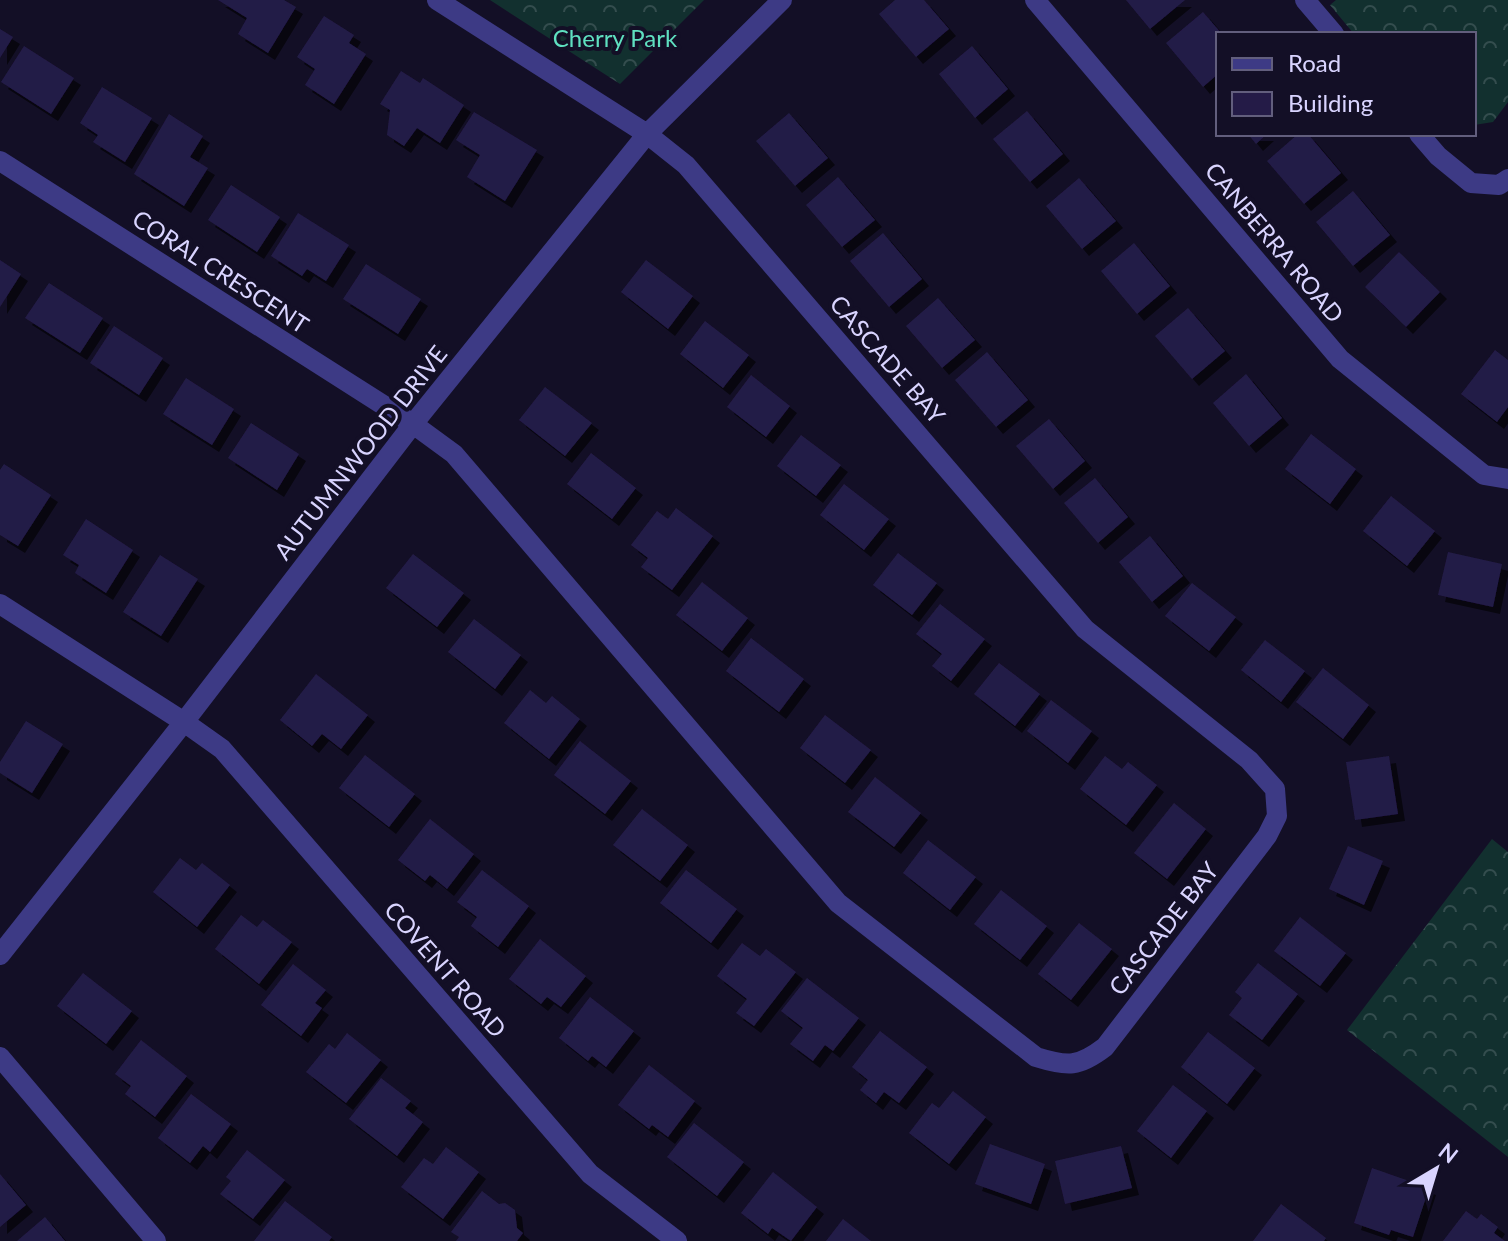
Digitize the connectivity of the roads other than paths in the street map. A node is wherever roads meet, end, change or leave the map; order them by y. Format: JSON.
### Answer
{"nodes":[{"id":1,"x":437,"y":0,"type":"edge"},
{"id":2,"x":782,"y":0,"type":"edge"},
{"id":3,"x":1035,"y":0,"type":"edge"},
{"id":4,"x":1305,"y":0,"type":"edge"},
{"id":5,"x":1332,"y":32,"type":"edge"},
{"id":6,"x":647,"y":134,"type":"junction"},
{"id":7,"x":1421,"y":136,"type":"edge"},
{"id":8,"x":0,"y":161,"type":"edge"},
{"id":9,"x":1508,"y":179,"type":"edge"},
{"id":10,"x":413,"y":424,"type":"junction"},
{"id":11,"x":1508,"y":479,"type":"edge"},
{"id":12,"x":0,"y":604,"type":"edge"},
{"id":13,"x":184,"y":722,"type":"junction"},
{"id":14,"x":0,"y":955,"type":"edge"},
{"id":15,"x":0,"y":1057,"type":"edge"},
{"id":16,"x":156,"y":1241,"type":"edge"},
{"id":17,"x":677,"y":1241,"type":"edge"}],
"edges":[{"from":1,"to":6,"type":"street","name":"CASCADE BAY"},
{"from":2,"to":6,"type":"street","name":"AUTUMNWOOD DRIVE"},
{"from":3,"to":11,"type":"street","name":"CANBERRA ROAD"},
{"from":4,"to":5,"type":"street"},
{"from":6,"to":10,"type":"street","name":"AUTUMNWOOD DRIVE"},
{"from":6,"to":10,"type":"street","name":"CASCADE BAY"},
{"from":7,"to":9,"type":"street"},
{"from":8,"to":10,"type":"street","name":"CORAL CRESCENT"},
{"from":10,"to":13,"type":"street","name":"AUTUMNWOOD DRIVE"},
{"from":12,"to":13,"type":"street","name":"COVENT ROAD"},
{"from":13,"to":14,"type":"street","name":"AUTUMNWOOD DRIVE"},
{"from":13,"to":17,"type":"street","name":"COVENT ROAD"},
{"from":15,"to":16,"type":"street"}]}
